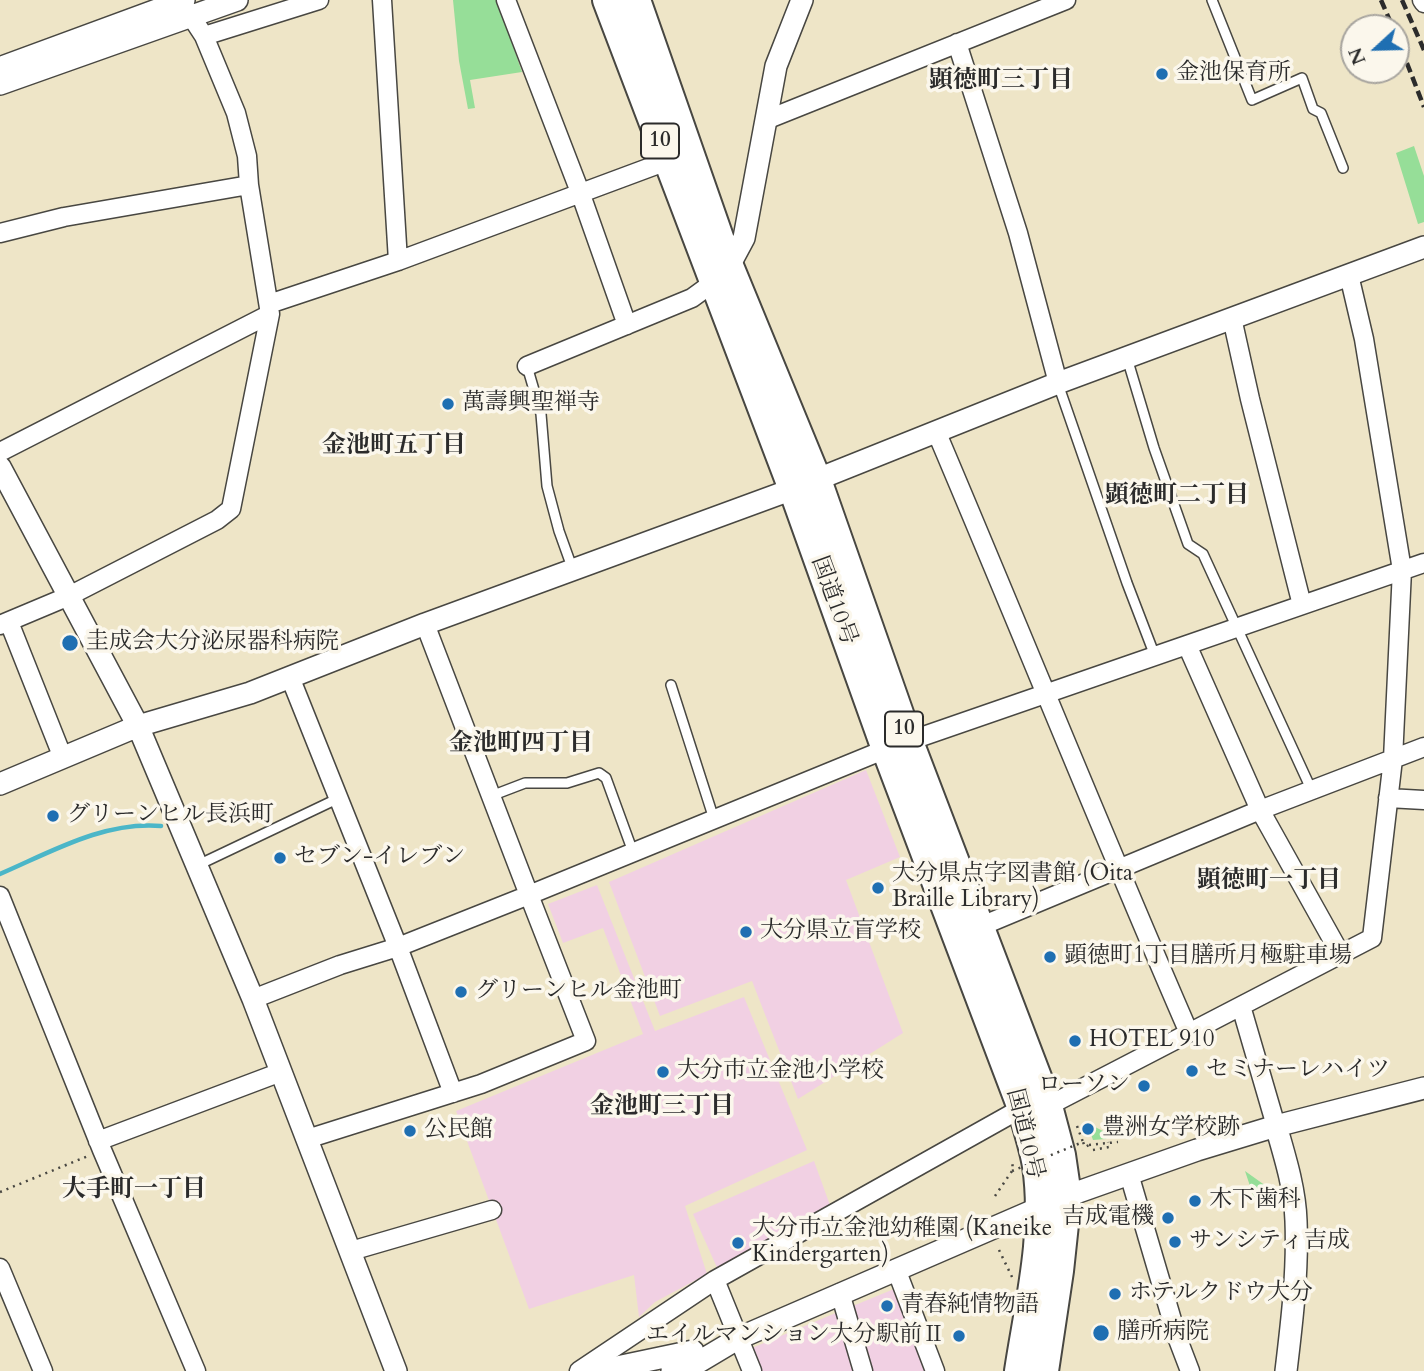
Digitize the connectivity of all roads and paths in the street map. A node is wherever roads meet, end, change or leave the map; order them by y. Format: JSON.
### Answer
{"nodes":[{"id":1,"x":237,"y":0,"type":"edge"},
{"id":2,"x":319,"y":0,"type":"edge"},
{"id":3,"x":382,"y":0,"type":"edge"},
{"id":4,"x":506,"y":0,"type":"edge"},
{"id":5,"x":607,"y":0,"type":"edge"},
{"id":6,"x":636,"y":0,"type":"edge"},
{"id":7,"x":802,"y":0,"type":"edge"},
{"id":8,"x":1066,"y":0,"type":"edge"},
{"id":9,"x":1212,"y":0,"type":"edge"},
{"id":10,"x":184,"y":4,"type":"edge"},
{"id":11,"x":204,"y":36,"type":"junction"},
{"id":12,"x":957,"y":43,"type":"junction"},
{"id":13,"x":0,"y":68,"type":"edge"},
{"id":14,"x":0,"y":84,"type":"edge"},
{"id":15,"x":766,"y":120,"type":"junction"},
{"id":16,"x":667,"y":161,"type":"junction"},
{"id":17,"x":1343,"y":168,"type":"dead end"},
{"id":18,"x":249,"y":185,"type":"junction"},
{"id":19,"x":580,"y":192,"type":"junction"},
{"id":20,"x":0,"y":233,"type":"edge"},
{"id":21,"x":1424,"y":247,"type":"edge"},
{"id":22,"x":398,"y":261,"type":"junction"},
{"id":23,"x":722,"y":274,"type":"junction"},
{"id":24,"x":1349,"y":275,"type":"junction"},
{"id":25,"x":270,"y":309,"type":"junction"},
{"id":26,"x":1232,"y":318,"type":"junction"},
{"id":27,"x":627,"y":325,"type":"junction"},
{"id":28,"x":1127,"y":357,"type":"junction"},
{"id":29,"x":527,"y":366,"type":"joint"},
{"id":30,"x":1058,"y":383,"type":"junction"},
{"id":31,"x":936,"y":430,"type":"junction"},
{"id":32,"x":0,"y":452,"type":"edge"},
{"id":33,"x":0,"y":467,"type":"edge"},
{"id":34,"x":805,"y":485,"type":"junction"},
{"id":35,"x":1424,"y":563,"type":"edge"},
{"id":36,"x":573,"y":570,"type":"junction"},
{"id":37,"x":1402,"y":570,"type":"junction"},
{"id":38,"x":69,"y":596,"type":"junction"},
{"id":39,"x":1302,"y":605,"type":"junction"},
{"id":40,"x":4,"y":623,"type":"edge"},
{"id":41,"x":425,"y":624,"type":"junction"},
{"id":42,"x":1236,"y":628,"type":"junction"},
{"id":43,"x":1187,"y":645,"type":"junction"},
{"id":44,"x":1155,"y":656,"type":"junction"},
{"id":45,"x":290,"y":677,"type":"junction"},
{"id":46,"x":671,"y":685,"type":"dead end"},
{"id":47,"x":1047,"y":693,"type":"junction"},
{"id":48,"x":138,"y":726,"type":"junction"},
{"id":49,"x":898,"y":745,"type":"junction"},
{"id":50,"x":1424,"y":747,"type":"edge"},
{"id":51,"x":63,"y":758,"type":"junction"},
{"id":52,"x":1393,"y":759,"type":"junction"},
{"id":53,"x":0,"y":784,"type":"edge"},
{"id":54,"x":1312,"y":790,"type":"junction"},
{"id":55,"x":491,"y":796,"type":"junction"},
{"id":56,"x":339,"y":798,"type":"junction"},
{"id":57,"x":1388,"y":798,"type":"junction"},
{"id":58,"x":1424,"y":800,"type":"edge"},
{"id":59,"x":1260,"y":810,"type":"junction"},
{"id":60,"x":714,"y":819,"type":"junction"},
{"id":61,"x":633,"y":852,"type":"junction"},
{"id":62,"x":197,"y":866,"type":"junction"},
{"id":63,"x":1118,"y":869,"type":"junction"},
{"id":64,"x":528,"y":895,"type":"junction"},
{"id":65,"x":0,"y":896,"type":"edge"},
{"id":66,"x":979,"y":927,"type":"junction"},
{"id":67,"x":8,"y":937,"type":"edge"},
{"id":68,"x":398,"y":947,"type":"junction"},
{"id":69,"x":1340,"y":955,"type":"junction"},
{"id":70,"x":253,"y":999,"type":"junction"},
{"id":71,"x":1241,"y":1006,"type":"junction"},
{"id":72,"x":1189,"y":1033,"type":"junction"},
{"id":73,"x":281,"y":1072,"type":"junction"},
{"id":74,"x":1424,"y":1088,"type":"edge"},
{"id":75,"x":453,"y":1093,"type":"junction"},
{"id":76,"x":1035,"y":1107,"type":"junction"},
{"id":77,"x":1074,"y":1119,"type":"dead end"},
{"id":78,"x":1276,"y":1126,"type":"junction"},
{"id":79,"x":307,"y":1139,"type":"junction"},
{"id":80,"x":1083,"y":1142,"type":"junction"},
{"id":81,"x":1108,"y":1142,"type":"junction"},
{"id":82,"x":1118,"y":1142,"type":"dead end"},
{"id":83,"x":100,"y":1146,"type":"junction"},
{"id":84,"x":1093,"y":1150,"type":"dead end"},
{"id":85,"x":1129,"y":1174,"type":"junction"},
{"id":86,"x":0,"y":1192,"type":"edge"},
{"id":87,"x":995,"y":1196,"type":"dead end"},
{"id":88,"x":1067,"y":1196,"type":"junction"},
{"id":89,"x":1039,"y":1207,"type":"junction"},
{"id":90,"x":492,"y":1210,"type":"dead end"},
{"id":91,"x":351,"y":1251,"type":"junction"},
{"id":92,"x":0,"y":1268,"type":"edge"},
{"id":93,"x":896,"y":1269,"type":"junction"},
{"id":94,"x":715,"y":1280,"type":"junction"},
{"id":95,"x":840,"y":1293,"type":"junction"},
{"id":96,"x":739,"y":1338,"type":"junction"},
{"id":97,"x":1038,"y":1370,"type":"edge"},
{"id":98,"x":43,"y":1371,"type":"edge"},
{"id":99,"x":196,"y":1371,"type":"edge"},
{"id":100,"x":396,"y":1371,"type":"edge"},
{"id":101,"x":579,"y":1371,"type":"edge"},
{"id":102,"x":598,"y":1371,"type":"edge"},
{"id":103,"x":672,"y":1371,"type":"edge"},
{"id":104,"x":752,"y":1371,"type":"edge"},
{"id":105,"x":863,"y":1371,"type":"edge"},
{"id":106,"x":935,"y":1371,"type":"edge"},
{"id":107,"x":1190,"y":1371,"type":"edge"},
{"id":108,"x":1286,"y":1371,"type":"edge"}],
"edges":[{"from":1,"to":10,"type":"street"},
{"from":2,"to":11,"type":"street"},
{"from":3,"to":22,"type":"street"},
{"from":4,"to":19,"type":"street"},
{"from":5,"to":16,"type":"highway","name":"国道10号","number":"10"},
{"from":6,"to":23,"type":"highway","name":"国道10号","number":"10"},
{"from":7,"to":15,"type":"street"},
{"from":8,"to":12,"type":"street"},
{"from":9,"to":17,"type":"lane"},
{"from":10,"to":11,"type":"street"},
{"from":10,"to":13,"type":"street"},
{"from":10,"to":14,"type":"street"},
{"from":11,"to":18,"type":"street"},
{"from":12,"to":15,"type":"street"},
{"from":12,"to":30,"type":"street"},
{"from":15,"to":23,"type":"street"},
{"from":16,"to":19,"type":"street"},
{"from":16,"to":23,"type":"highway","name":"国道10号","number":"10"},
{"from":18,"to":20,"type":"street"},
{"from":18,"to":25,"type":"street"},
{"from":19,"to":22,"type":"street"},
{"from":19,"to":27,"type":"street"},
{"from":21,"to":24,"type":"street"},
{"from":22,"to":25,"type":"street"},
{"from":23,"to":27,"type":"street"},
{"from":23,"to":34,"type":"highway","name":"国道10号","number":"10"},
{"from":24,"to":26,"type":"street"},
{"from":24,"to":37,"type":"street"},
{"from":25,"to":32,"type":"street"},
{"from":25,"to":38,"type":"street"},
{"from":26,"to":28,"type":"street"},
{"from":26,"to":39,"type":"street"},
{"from":27,"to":29,"type":"street"},
{"from":28,"to":30,"type":"street"},
{"from":28,"to":42,"type":"lane"},
{"from":29,"to":36,"type":"lane"},
{"from":30,"to":31,"type":"street"},
{"from":30,"to":44,"type":"lane"},
{"from":31,"to":34,"type":"street"},
{"from":31,"to":47,"type":"street"},
{"from":33,"to":38,"type":"street"},
{"from":34,"to":36,"type":"street"},
{"from":34,"to":49,"type":"highway","name":"国道10号","number":"10"},
{"from":35,"to":37,"type":"street"},
{"from":36,"to":41,"type":"street"},
{"from":37,"to":39,"type":"street"},
{"from":37,"to":52,"type":"street"},
{"from":38,"to":40,"type":"street"},
{"from":38,"to":48,"type":"street"},
{"from":39,"to":42,"type":"street"},
{"from":40,"to":51,"type":"street"},
{"from":41,"to":45,"type":"street"},
{"from":41,"to":55,"type":"street"},
{"from":42,"to":43,"type":"street"},
{"from":42,"to":54,"type":"lane"},
{"from":43,"to":44,"type":"street"},
{"from":43,"to":59,"type":"street"},
{"from":44,"to":47,"type":"street"},
{"from":45,"to":48,"type":"street"},
{"from":45,"to":56,"type":"street"},
{"from":46,"to":60,"type":"lane"},
{"from":47,"to":49,"type":"street"},
{"from":47,"to":63,"type":"street"},
{"from":48,"to":51,"type":"street"},
{"from":48,"to":62,"type":"street"},
{"from":49,"to":60,"type":"street"},
{"from":49,"to":66,"type":"highway","name":"国道10号","number":"10"},
{"from":49,"to":76,"type":"highway","name":"国道10号","number":"10"},
{"from":50,"to":52,"type":"street"},
{"from":51,"to":53,"type":"street"},
{"from":52,"to":54,"type":"street"},
{"from":52,"to":57,"type":"street"},
{"from":54,"to":59,"type":"street"},
{"from":55,"to":61,"type":"lane"},
{"from":55,"to":64,"type":"street"},
{"from":56,"to":62,"type":"lane"},
{"from":56,"to":68,"type":"street"},
{"from":57,"to":58,"type":"street"},
{"from":57,"to":69,"type":"street"},
{"from":59,"to":63,"type":"street"},
{"from":59,"to":69,"type":"street"},
{"from":60,"to":61,"type":"street"},
{"from":61,"to":64,"type":"street"},
{"from":62,"to":70,"type":"street"},
{"from":63,"to":66,"type":"street"},
{"from":63,"to":72,"type":"street"},
{"from":64,"to":68,"type":"street"},
{"from":64,"to":75,"type":"street"},
{"from":65,"to":67,"type":"street"},
{"from":66,"to":76,"type":"highway","name":"国道10号","number":"10"},
{"from":67,"to":83,"type":"street"},
{"from":68,"to":70,"type":"street"},
{"from":68,"to":75,"type":"street"},
{"from":69,"to":71,"type":"street"},
{"from":70,"to":73,"type":"street"},
{"from":71,"to":72,"type":"street"},
{"from":71,"to":78,"type":"street"},
{"from":72,"to":76,"type":"street"},
{"from":73,"to":79,"type":"street"},
{"from":73,"to":83,"type":"street"},
{"from":74,"to":78,"type":"street"},
{"from":75,"to":79,"type":"street"},
{"from":76,"to":88,"type":"highway","name":"国道10号","number":"10"},
{"from":76,"to":89,"type":"highway","name":"国道10号","number":"10"},
{"from":76,"to":94,"type":"street"},
{"from":77,"to":80,"type":"path"},
{"from":78,"to":85,"type":"street"},
{"from":78,"to":108,"type":"street"},
{"from":79,"to":91,"type":"street"},
{"from":80,"to":81,"type":"path","bridge":true},
{"from":80,"to":87,"type":"path","bridge":true},
{"from":81,"to":82,"type":"path"},
{"from":81,"to":84,"type":"path"},
{"from":83,"to":86,"type":"path"},
{"from":83,"to":99,"type":"street"},
{"from":85,"to":88,"type":"street"},
{"from":85,"to":107,"type":"street"},
{"from":88,"to":89,"type":"street"},
{"from":88,"to":97,"type":"highway","number":"10"},
{"from":89,"to":93,"type":"street"},
{"from":89,"to":97,"type":"highway","number":"10"},
{"from":90,"to":91,"type":"street"},
{"from":91,"to":100,"type":"street"},
{"from":92,"to":98,"type":"street"},
{"from":93,"to":95,"type":"street"},
{"from":93,"to":106,"type":"street"},
{"from":94,"to":96,"type":"street"},
{"from":94,"to":101,"type":"street"},
{"from":95,"to":96,"type":"street"},
{"from":95,"to":105,"type":"street"},
{"from":96,"to":102,"type":"street"},
{"from":96,"to":103,"type":"street"},
{"from":96,"to":104,"type":"street"}]}
